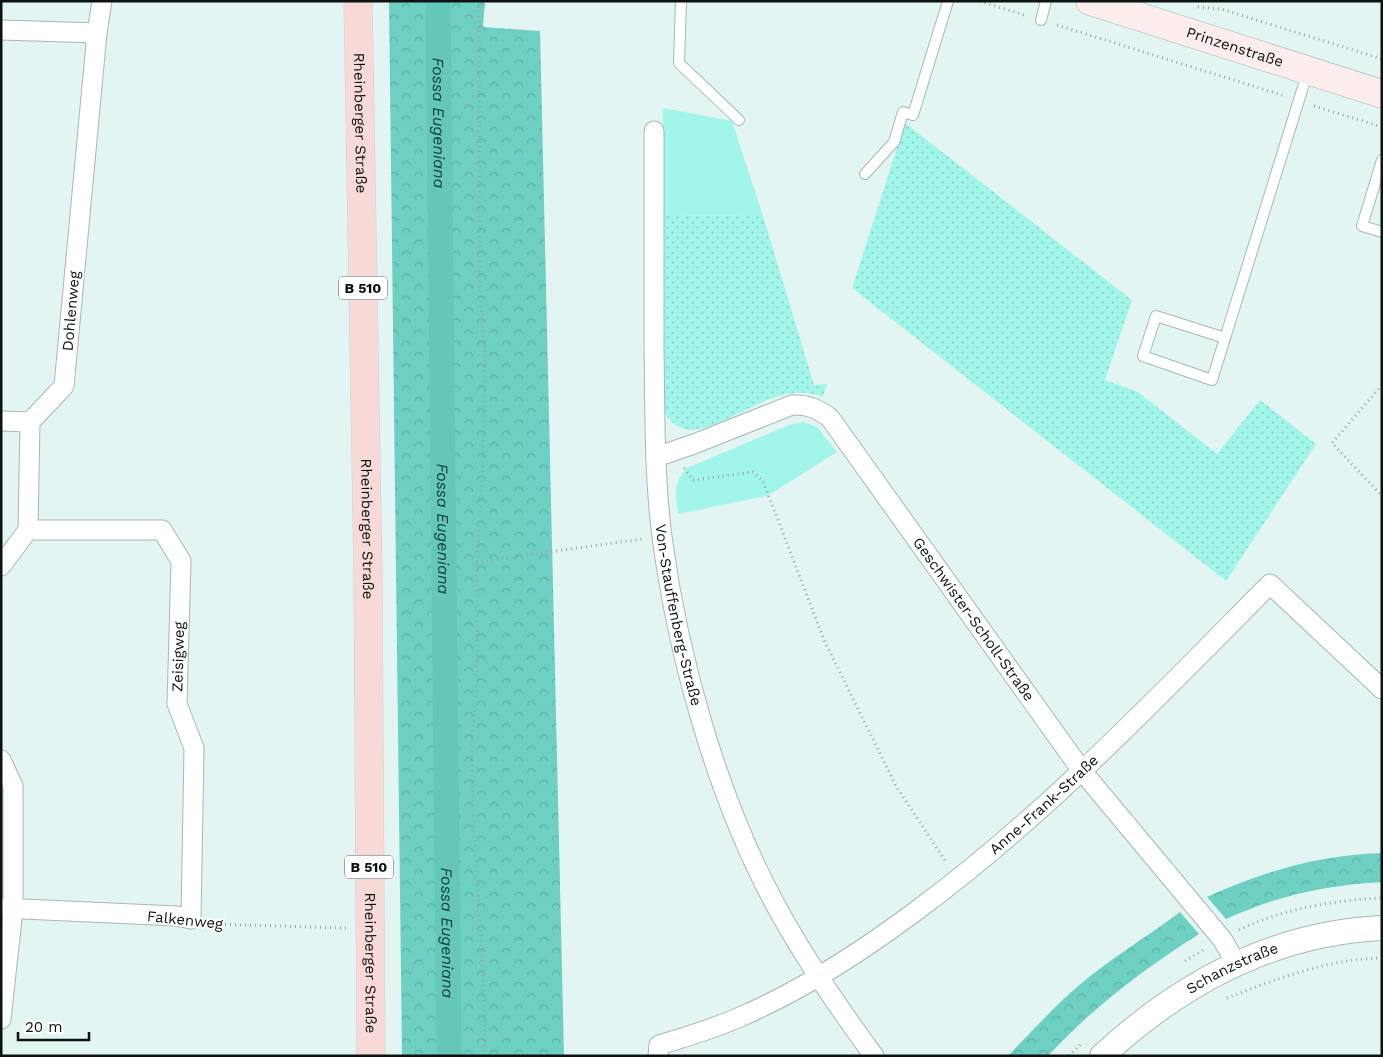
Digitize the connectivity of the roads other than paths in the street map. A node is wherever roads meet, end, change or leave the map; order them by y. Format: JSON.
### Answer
{"nodes":[{"id":1,"x":102,"y":1,"type":"edge"},
{"id":2,"x":358,"y":1,"type":"edge"},
{"id":3,"x":680,"y":1,"type":"edge"},
{"id":4,"x":948,"y":1,"type":"edge"},
{"id":5,"x":1046,"y":1,"type":"edge"},
{"id":6,"x":1090,"y":1,"type":"edge"},
{"id":7,"x":1040,"y":20,"type":"road end"},
{"id":8,"x":1,"y":30,"type":"edge"},
{"id":9,"x":97,"y":33,"type":"junction"},
{"id":10,"x":1309,"y":70,"type":"junction"},
{"id":11,"x":1382,"y":94,"type":"edge"},
{"id":12,"x":739,"y":120,"type":"dead end"},
{"id":13,"x":654,"y":131,"type":"dead end"},
{"id":14,"x":1382,"y":160,"type":"edge"},
{"id":15,"x":865,"y":174,"type":"dead end"},
{"id":16,"x":1382,"y":232,"type":"edge"},
{"id":17,"x":1225,"y":338,"type":"junction"},
{"id":18,"x":1,"y":421,"type":"edge"},
{"id":19,"x":30,"y":422,"type":"junction"},
{"id":20,"x":664,"y":454,"type":"junction"},
{"id":21,"x":28,"y":530,"type":"junction"},
{"id":22,"x":1,"y":566,"type":"edge"},
{"id":23,"x":1382,"y":689,"type":"edge"},
{"id":24,"x":1,"y":760,"type":"edge"},
{"id":25,"x":1082,"y":771,"type":"junction"},
{"id":26,"x":7,"y":909,"type":"edge"},
{"id":27,"x":191,"y":919,"type":"joint"},
{"id":28,"x":1382,"y":928,"type":"edge"},
{"id":29,"x":1236,"y":963,"type":"junction"},
{"id":30,"x":817,"y":977,"type":"junction"},
{"id":31,"x":1,"y":1018,"type":"edge"},
{"id":32,"x":371,"y":1056,"type":"edge"},
{"id":33,"x":658,"y":1056,"type":"edge"},
{"id":34,"x":874,"y":1056,"type":"edge"},
{"id":35,"x":1102,"y":1056,"type":"edge"}],
"edges":[{"from":1,"to":9,"type":"street","name":"Dohlenweg"},
{"from":2,"to":32,"type":"main road","name":"Rheinberger Straße","number":"B 510"},
{"from":3,"to":12,"type":"lane"},
{"from":4,"to":15,"type":"lane"},
{"from":5,"to":7,"type":"lane"},
{"from":6,"to":10,"type":"main road","name":"Prinzenstraße"},
{"from":8,"to":9,"type":"street"},
{"from":9,"to":19,"type":"street","name":"Dohlenweg"},
{"from":10,"to":11,"type":"main road","name":"Prinzenstraße"},
{"from":10,"to":17,"type":"lane"},
{"from":13,"to":20,"type":"street","name":"Von-Stauffenberg-Straße"},
{"from":14,"to":16,"type":"lane"},
{"from":17,"to":17,"type":"lane"},
{"from":18,"to":19,"type":"street"},
{"from":19,"to":21,"type":"street"},
{"from":20,"to":25,"type":"street","name":"Geschwister-Scholl-Straße"},
{"from":20,"to":30,"type":"street","name":"Von-Stauffenberg-Straße"},
{"from":21,"to":22,"type":"street"},
{"from":21,"to":27,"type":"street","name":"Zeisigweg"},
{"from":23,"to":25,"type":"street","name":"Anne-Frank-Straße"},
{"from":24,"to":26,"type":"street"},
{"from":25,"to":29,"type":"street","name":"Geschwister-Scholl-Straße"},
{"from":25,"to":30,"type":"street","name":"Anne-Frank-Straße"},
{"from":26,"to":27,"type":"street","name":"Falkenweg"},
{"from":26,"to":31,"type":"street"},
{"from":28,"to":29,"type":"street","name":"Schanzstraße"},
{"from":29,"to":35,"type":"street","name":"Schanzstraße"},
{"from":30,"to":33,"type":"street","name":"Anne-Frank-Straße"},
{"from":30,"to":34,"type":"street","name":"Von-Stauffenberg-Straße"}]}
